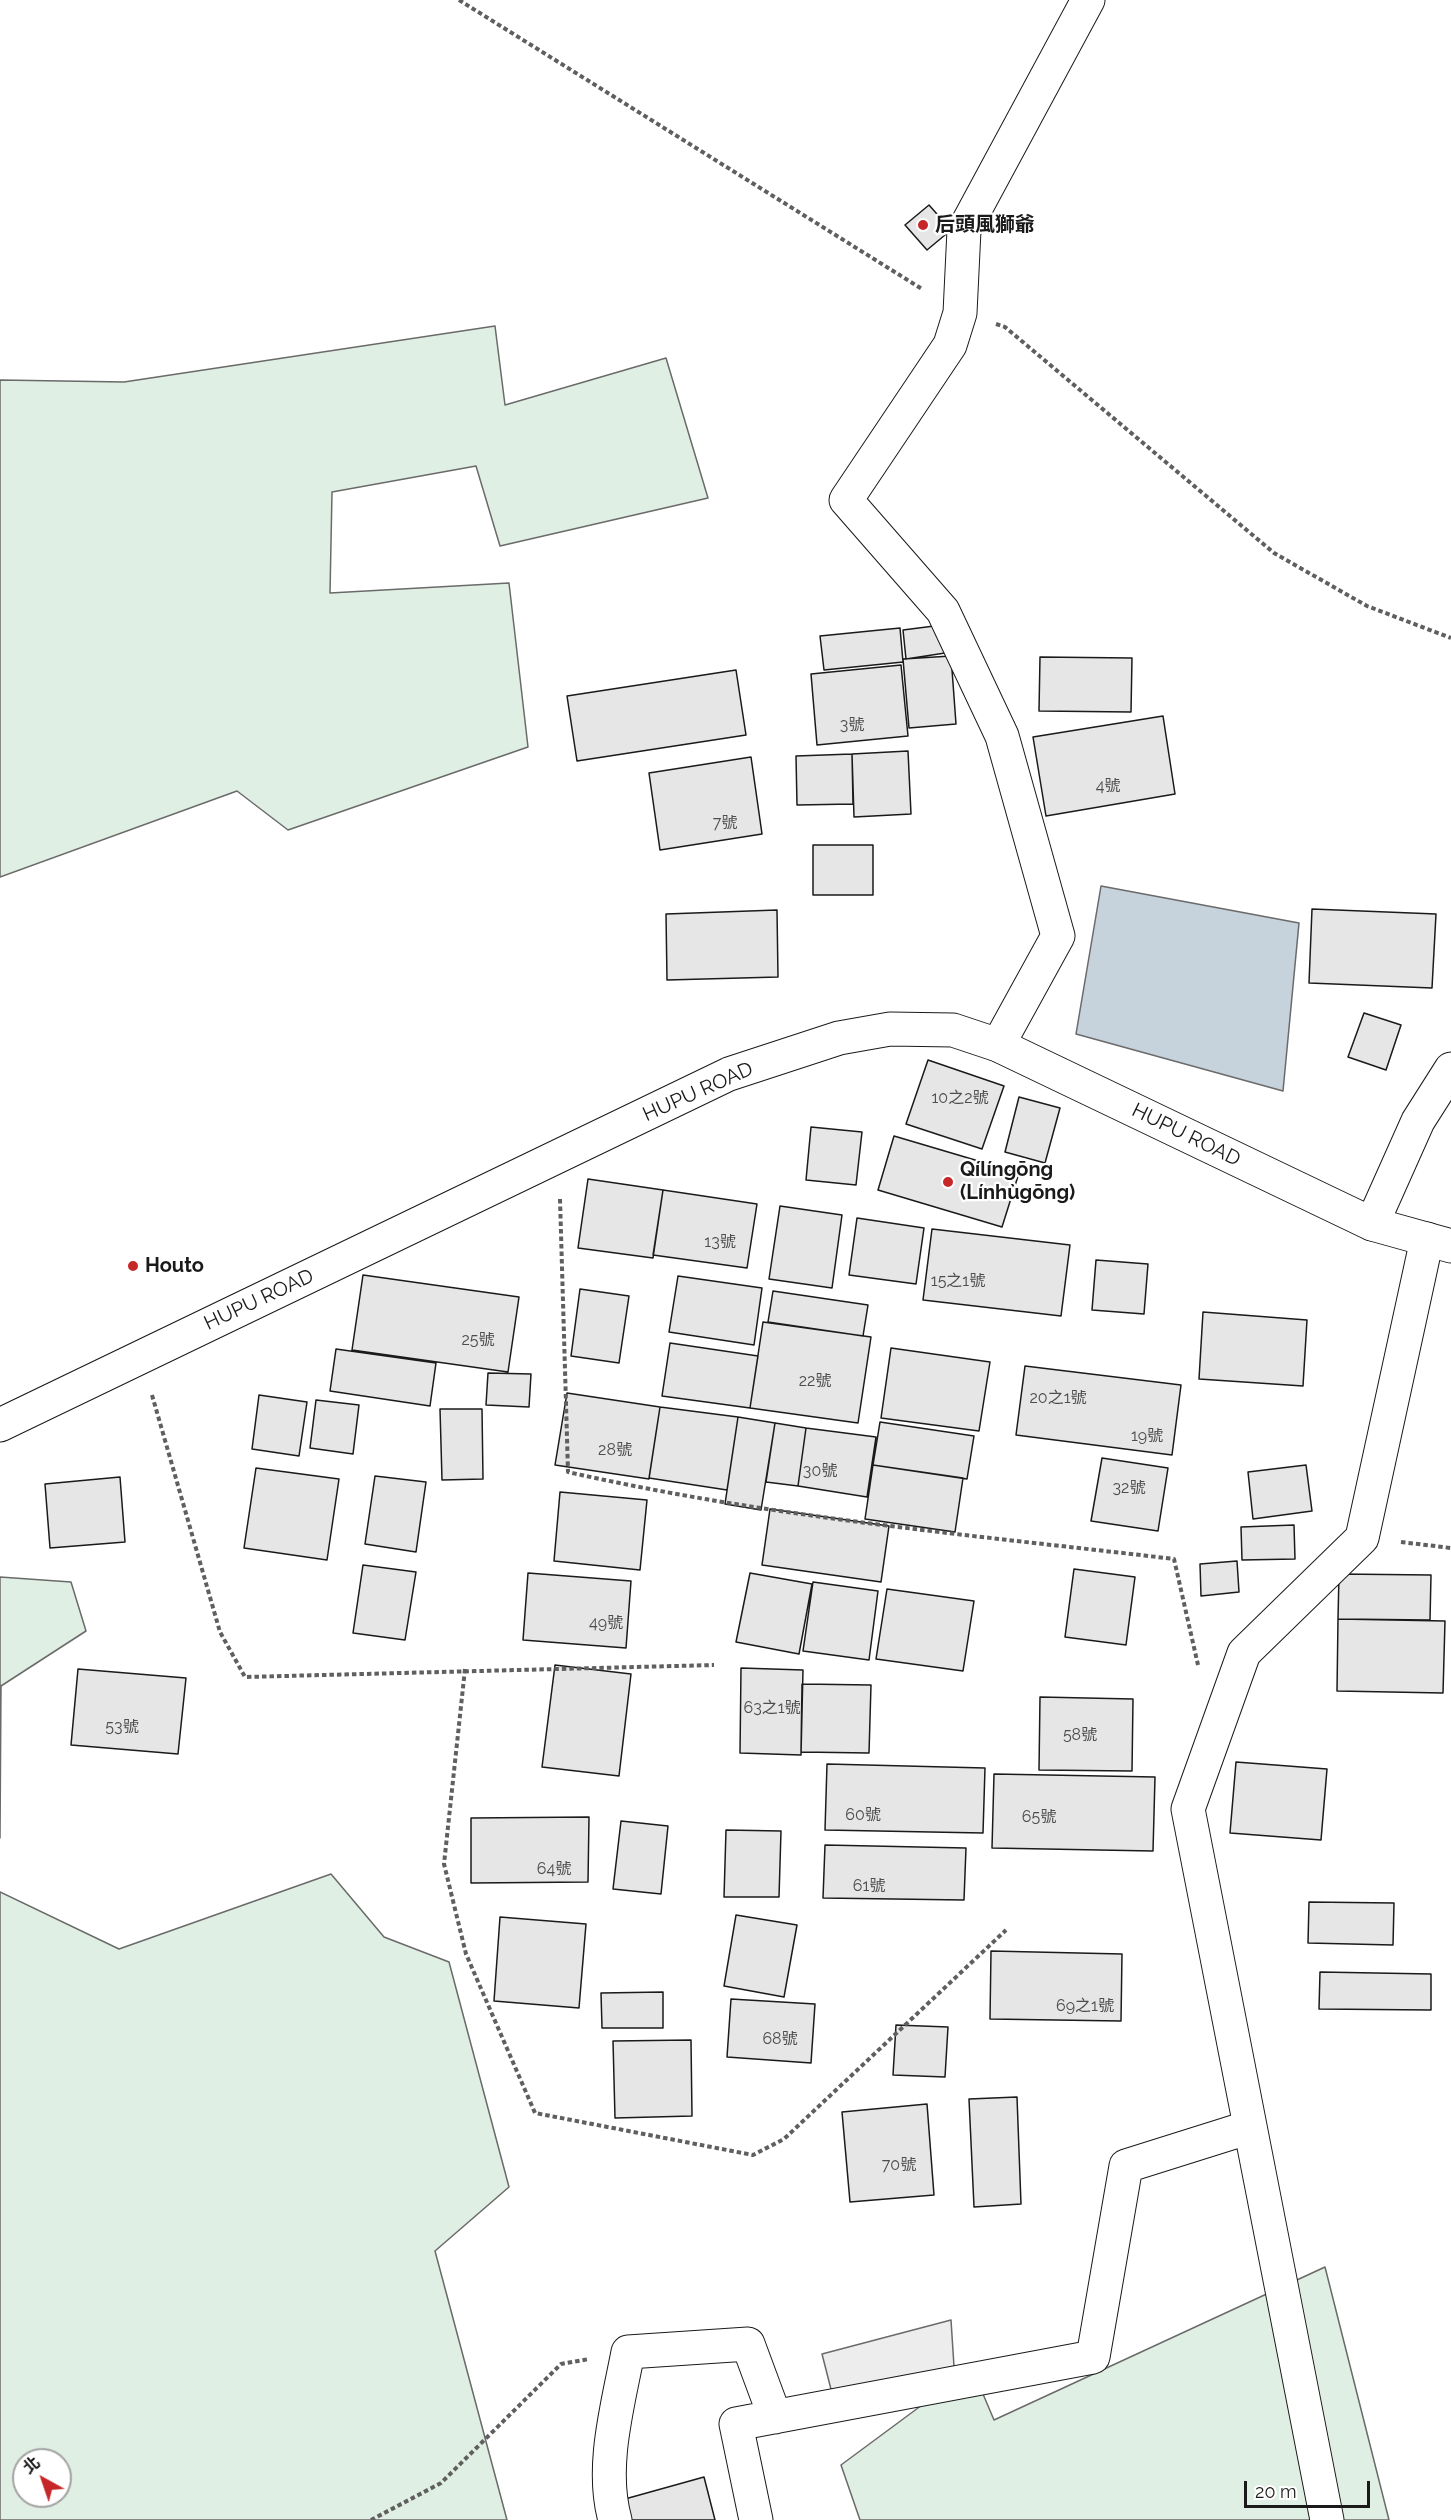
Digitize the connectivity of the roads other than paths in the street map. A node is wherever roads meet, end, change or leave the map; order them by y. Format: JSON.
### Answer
{"nodes":[{"id":1,"x":1088,"y":0,"type":"edge"},
{"id":2,"x":998,"y":1045,"type":"junction"},
{"id":3,"x":1451,"y":1069,"type":"edge"},
{"id":4,"x":1372,"y":1224,"type":"junction"},
{"id":5,"x":1439,"y":1242,"type":"edge"},
{"id":6,"x":0,"y":1425,"type":"edge"},
{"id":7,"x":1250,"y":2127,"type":"junction"},
{"id":8,"x":776,"y":2416,"type":"junction"},
{"id":9,"x":615,"y":2520,"type":"edge"},
{"id":10,"x":756,"y":2520,"type":"edge"},
{"id":11,"x":1327,"y":2520,"type":"edge"}],
"edges":[{"from":1,"to":2,"type":"street"},
{"from":2,"to":4,"type":"street","name":"HUPU ROAD"},
{"from":2,"to":6,"type":"street","name":"HUPU ROAD"},
{"from":3,"to":4,"type":"street"},
{"from":4,"to":5,"type":"street","name":"HUPU ROAD"},
{"from":5,"to":7,"type":"street"},
{"from":7,"to":8,"type":"street"},
{"from":7,"to":11,"type":"street"},
{"from":8,"to":9,"type":"street"},
{"from":8,"to":10,"type":"street"}]}
